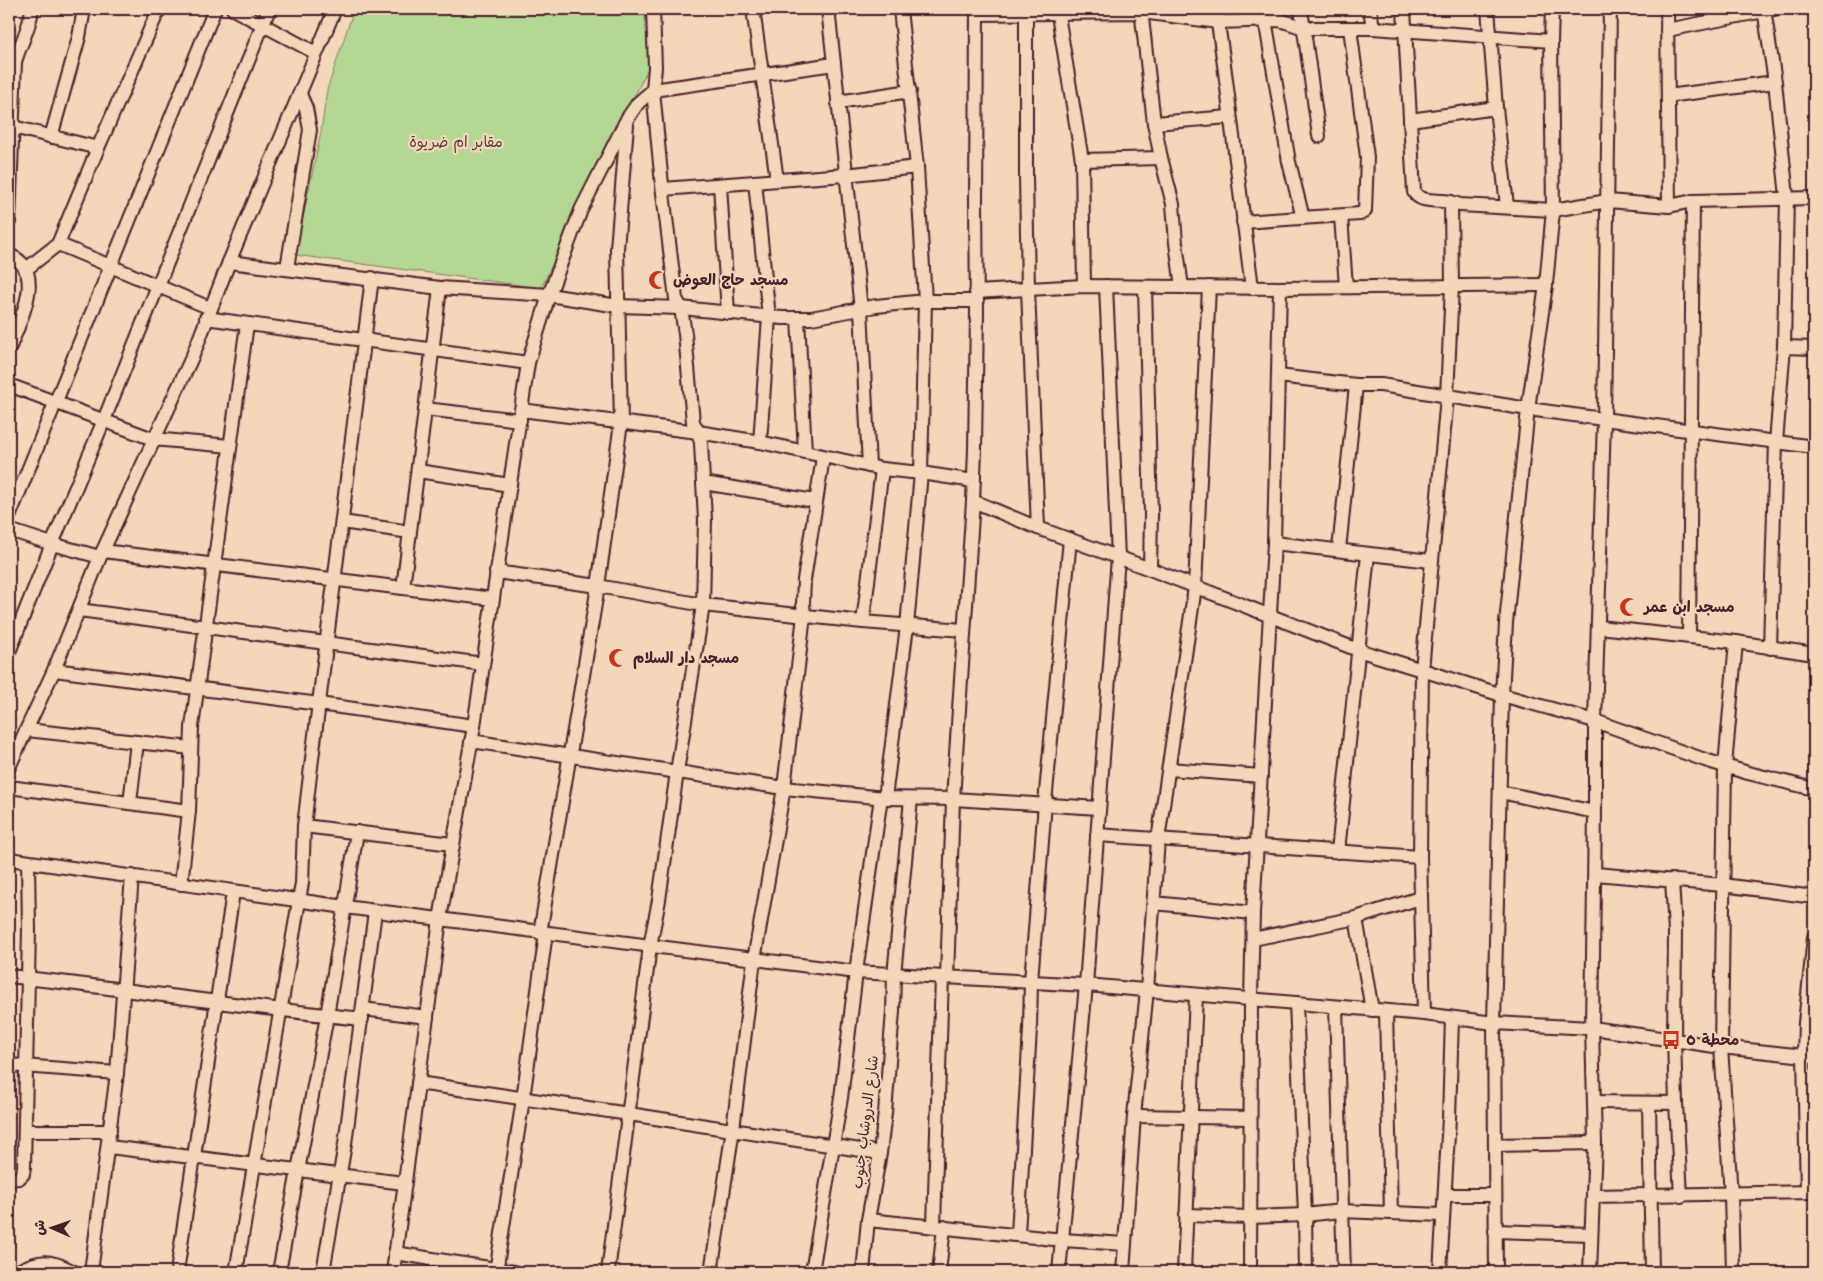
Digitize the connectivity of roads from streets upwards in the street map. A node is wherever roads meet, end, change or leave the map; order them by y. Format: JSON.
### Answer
{"nodes":[{"id":1,"x":32,"y":9,"type":"edge"},
{"id":2,"x":84,"y":9,"type":"edge"},
{"id":3,"x":159,"y":9,"type":"edge"},
{"id":4,"x":215,"y":9,"type":"edge"},
{"id":5,"x":233,"y":9,"type":"edge"},
{"id":6,"x":269,"y":9,"type":"edge"},
{"id":7,"x":335,"y":9,"type":"edge"},
{"id":8,"x":653,"y":9,"type":"edge"},
{"id":9,"x":753,"y":9,"type":"edge"},
{"id":10,"x":828,"y":9,"type":"edge"},
{"id":11,"x":900,"y":9,"type":"edge"},
{"id":12,"x":1216,"y":9,"type":"edge"},
{"id":13,"x":1301,"y":9,"type":"edge"},
{"id":14,"x":1370,"y":9,"type":"edge"},
{"id":15,"x":1404,"y":9,"type":"edge"},
{"id":16,"x":1488,"y":9,"type":"edge"},
{"id":17,"x":1552,"y":9,"type":"edge"},
{"id":18,"x":1610,"y":9,"type":"edge"},
{"id":19,"x":1667,"y":9,"type":"edge"},
{"id":20,"x":1767,"y":9,"type":"edge"},
{"id":21,"x":1058,"y":10,"type":"edge"},
{"id":22,"x":1141,"y":10,"type":"edge"},
{"id":23,"x":977,"y":11,"type":"edge"},
{"id":24,"x":1026,"y":14,"type":"junction"},
{"id":25,"x":1265,"y":19,"type":"junction"},
{"id":26,"x":1218,"y":22,"type":"junction"},
{"id":27,"x":262,"y":24,"type":"junction"},
{"id":28,"x":1304,"y":28,"type":"junction"},
{"id":29,"x":1350,"y":28,"type":"junction"},
{"id":30,"x":1373,"y":28,"type":"junction"},
{"id":31,"x":1667,"y":30,"type":"junction"},
{"id":32,"x":1406,"y":31,"type":"junction"},
{"id":33,"x":1490,"y":37,"type":"junction"},
{"id":34,"x":1551,"y":41,"type":"junction"},
{"id":35,"x":316,"y":54,"type":"junction"},
{"id":36,"x":834,"y":64,"type":"junction"},
{"id":37,"x":762,"y":74,"type":"junction"},
{"id":38,"x":1775,"y":82,"type":"junction"},
{"id":39,"x":654,"y":90,"type":"junction"},
{"id":40,"x":910,"y":91,"type":"junction"},
{"id":41,"x":300,"y":94,"type":"junction"},
{"id":42,"x":1668,"y":96,"type":"junction"},
{"id":43,"x":838,"y":102,"type":"junction"},
{"id":44,"x":1496,"y":108,"type":"junction"},
{"id":45,"x":1230,"y":117,"type":"junction"},
{"id":46,"x":627,"y":119,"type":"junction"},
{"id":47,"x":1410,"y":120,"type":"junction"},
{"id":48,"x":1154,"y":123,"type":"junction"},
{"id":49,"x":13,"y":127,"type":"junction"},
{"id":50,"x":51,"y":136,"type":"junction"},
{"id":51,"x":1319,"y":136,"type":"dead end"},
{"id":52,"x":98,"y":148,"type":"junction"},
{"id":53,"x":1161,"y":158,"type":"junction"},
{"id":54,"x":1082,"y":160,"type":"junction"},
{"id":55,"x":918,"y":167,"type":"junction"},
{"id":56,"x":845,"y":175,"type":"junction"},
{"id":57,"x":777,"y":180,"type":"junction"},
{"id":58,"x":755,"y":182,"type":"junction"},
{"id":59,"x":720,"y":184,"type":"junction"},
{"id":60,"x":663,"y":189,"type":"junction"},
{"id":61,"x":1787,"y":197,"type":"junction"},
{"id":62,"x":1814,"y":198,"type":"edge"},
{"id":63,"x":1693,"y":201,"type":"junction"},
{"id":64,"x":1451,"y":202,"type":"junction"},
{"id":65,"x":1608,"y":202,"type":"junction"},
{"id":66,"x":1507,"y":206,"type":"junction"},
{"id":67,"x":1669,"y":206,"type":"junction"},
{"id":68,"x":1553,"y":210,"type":"junction"},
{"id":69,"x":1341,"y":216,"type":"junction"},
{"id":70,"x":1303,"y":218,"type":"junction"},
{"id":71,"x":9,"y":222,"type":"edge"},
{"id":72,"x":1243,"y":222,"type":"junction"},
{"id":73,"x":58,"y":244,"type":"junction"},
{"id":74,"x":9,"y":255,"type":"edge"},
{"id":75,"x":229,"y":262,"type":"junction"},
{"id":76,"x":111,"y":266,"type":"junction"},
{"id":77,"x":287,"y":268,"type":"junction"},
{"id":78,"x":25,"y":270,"type":"junction"},
{"id":79,"x":372,"y":278,"type":"junction"},
{"id":80,"x":1546,"y":285,"type":"junction"},
{"id":81,"x":158,"y":286,"type":"junction"},
{"id":82,"x":1084,"y":286,"type":"junction"},
{"id":83,"x":1106,"y":286,"type":"junction"},
{"id":84,"x":1452,"y":286,"type":"junction"},
{"id":85,"x":1145,"y":287,"type":"junction"},
{"id":86,"x":1182,"y":287,"type":"junction"},
{"id":87,"x":1209,"y":287,"type":"junction"},
{"id":88,"x":1346,"y":287,"type":"junction"},
{"id":89,"x":440,"y":288,"type":"junction"},
{"id":90,"x":1252,"y":288,"type":"junction"},
{"id":91,"x":1280,"y":288,"type":"junction"},
{"id":92,"x":1028,"y":290,"type":"junction"},
{"id":93,"x":549,"y":295,"type":"junction"},
{"id":94,"x":976,"y":296,"type":"junction"},
{"id":95,"x":925,"y":301,"type":"junction"},
{"id":96,"x":618,"y":306,"type":"junction"},
{"id":97,"x":681,"y":308,"type":"junction"},
{"id":98,"x":861,"y":310,"type":"junction"},
{"id":99,"x":208,"y":313,"type":"junction"},
{"id":100,"x":728,"y":313,"type":"junction"},
{"id":101,"x":769,"y":317,"type":"junction"},
{"id":102,"x":798,"y":318,"type":"junction"},
{"id":103,"x":247,"y":324,"type":"junction"},
{"id":104,"x":365,"y":341,"type":"junction"},
{"id":105,"x":1784,"y":347,"type":"junction"},
{"id":106,"x":1814,"y":348,"type":"edge"},
{"id":107,"x":9,"y":349,"type":"edge"},
{"id":108,"x":432,"y":350,"type":"junction"},
{"id":109,"x":528,"y":363,"type":"junction"},
{"id":110,"x":1278,"y":376,"type":"junction"},
{"id":111,"x":9,"y":385,"type":"edge"},
{"id":112,"x":1356,"y":385,"type":"junction"},
{"id":113,"x":1447,"y":397,"type":"junction"},
{"id":114,"x":56,"y":402,"type":"junction"},
{"id":115,"x":1528,"y":409,"type":"junction"},
{"id":116,"x":425,"y":410,"type":"junction"},
{"id":117,"x":520,"y":415,"type":"junction"},
{"id":118,"x":104,"y":420,"type":"junction"},
{"id":119,"x":1604,"y":420,"type":"junction"},
{"id":120,"x":621,"y":423,"type":"junction"},
{"id":121,"x":1690,"y":431,"type":"junction"},
{"id":122,"x":698,"y":432,"type":"junction"},
{"id":123,"x":154,"y":439,"type":"junction"},
{"id":124,"x":760,"y":442,"type":"junction"},
{"id":125,"x":1776,"y":442,"type":"junction"},
{"id":126,"x":230,"y":446,"type":"junction"},
{"id":127,"x":1814,"y":447,"type":"edge"},
{"id":128,"x":806,"y":452,"type":"junction"},
{"id":129,"x":822,"y":457,"type":"junction"},
{"id":130,"x":869,"y":466,"type":"junction"},
{"id":131,"x":882,"y":469,"type":"junction"},
{"id":132,"x":418,"y":472,"type":"junction"},
{"id":133,"x":921,"y":473,"type":"junction"},
{"id":134,"x":974,"y":481,"type":"junction"},
{"id":135,"x":703,"y":483,"type":"junction"},
{"id":136,"x":510,"y":485,"type":"junction"},
{"id":137,"x":973,"y":500,"type":"junction"},
{"id":138,"x":815,"y":501,"type":"junction"},
{"id":139,"x":9,"y":517,"type":"edge"},
{"id":140,"x":342,"y":522,"type":"junction"},
{"id":141,"x":1038,"y":528,"type":"junction"},
{"id":142,"x":9,"y":530,"type":"edge"},
{"id":143,"x":410,"y":532,"type":"junction"},
{"id":144,"x":1070,"y":539,"type":"junction"},
{"id":145,"x":1274,"y":543,"type":"junction"},
{"id":146,"x":52,"y":544,"type":"junction"},
{"id":147,"x":1339,"y":550,"type":"junction"},
{"id":148,"x":101,"y":554,"type":"junction"},
{"id":149,"x":1368,"y":554,"type":"junction"},
{"id":150,"x":1118,"y":557,"type":"junction"},
{"id":151,"x":1432,"y":561,"type":"junction"},
{"id":152,"x":215,"y":565,"type":"junction"},
{"id":153,"x":1150,"y":569,"type":"junction"},
{"id":154,"x":496,"y":572,"type":"junction"},
{"id":155,"x":334,"y":580,"type":"junction"},
{"id":156,"x":598,"y":586,"type":"junction"},
{"id":157,"x":1195,"y":587,"type":"junction"},
{"id":158,"x":403,"y":588,"type":"junction"},
{"id":159,"x":493,"y":599,"type":"junction"},
{"id":160,"x":703,"y":605,"type":"junction"},
{"id":161,"x":80,"y":610,"type":"junction"},
{"id":162,"x":804,"y":615,"type":"junction"},
{"id":163,"x":1270,"y":616,"type":"junction"},
{"id":164,"x":863,"y":622,"type":"junction"},
{"id":165,"x":206,"y":626,"type":"junction"},
{"id":166,"x":908,"y":626,"type":"junction"},
{"id":167,"x":1599,"y":628,"type":"junction"},
{"id":168,"x":963,"y":630,"type":"junction"},
{"id":169,"x":1689,"y":637,"type":"junction"},
{"id":170,"x":1736,"y":642,"type":"junction"},
{"id":171,"x":327,"y":643,"type":"junction"},
{"id":172,"x":1770,"y":648,"type":"junction"},
{"id":173,"x":1358,"y":650,"type":"junction"},
{"id":174,"x":9,"y":652,"type":"edge"},
{"id":175,"x":1814,"y":654,"type":"edge"},
{"id":176,"x":484,"y":664,"type":"junction"},
{"id":177,"x":54,"y":670,"type":"junction"},
{"id":178,"x":1422,"y":670,"type":"junction"},
{"id":179,"x":196,"y":688,"type":"junction"},
{"id":180,"x":1502,"y":695,"type":"junction"},
{"id":181,"x":319,"y":704,"type":"junction"},
{"id":182,"x":1595,"y":721,"type":"junction"},
{"id":183,"x":474,"y":726,"type":"junction"},
{"id":184,"x":27,"y":730,"type":"junction"},
{"id":185,"x":471,"y":741,"type":"junction"},
{"id":186,"x":137,"y":742,"type":"junction"},
{"id":187,"x":191,"y":748,"type":"junction"},
{"id":188,"x":570,"y":756,"type":"junction"},
{"id":189,"x":1725,"y":766,"type":"junction"},
{"id":190,"x":9,"y":767,"type":"edge"},
{"id":191,"x":1168,"y":769,"type":"junction"},
{"id":192,"x":677,"y":772,"type":"junction"},
{"id":193,"x":1261,"y":776,"type":"junction"},
{"id":194,"x":9,"y":787,"type":"edge"},
{"id":195,"x":784,"y":788,"type":"junction"},
{"id":196,"x":1814,"y":788,"type":"edge"},
{"id":197,"x":1500,"y":792,"type":"junction"},
{"id":198,"x":883,"y":798,"type":"junction"},
{"id":199,"x":910,"y":799,"type":"junction"},
{"id":200,"x":953,"y":799,"type":"junction"},
{"id":201,"x":130,"y":803,"type":"junction"},
{"id":202,"x":1045,"y":803,"type":"junction"},
{"id":203,"x":1099,"y":808,"type":"junction"},
{"id":204,"x":189,"y":811,"type":"junction"},
{"id":205,"x":1595,"y":812,"type":"junction"},
{"id":206,"x":304,"y":826,"type":"junction"},
{"id":207,"x":357,"y":832,"type":"junction"},
{"id":208,"x":1096,"y":835,"type":"junction"},
{"id":209,"x":1158,"y":840,"type":"junction"},
{"id":210,"x":452,"y":844,"type":"junction"},
{"id":211,"x":1256,"y":846,"type":"junction"},
{"id":212,"x":1338,"y":852,"type":"junction"},
{"id":213,"x":1420,"y":858,"type":"junction"},
{"id":214,"x":9,"y":859,"type":"edge"},
{"id":215,"x":28,"y":862,"type":"junction"},
{"id":216,"x":1595,"y":874,"type":"junction"},
{"id":217,"x":132,"y":876,"type":"junction"},
{"id":218,"x":1672,"y":880,"type":"junction"},
{"id":219,"x":181,"y":884,"type":"junction"},
{"id":220,"x":1723,"y":885,"type":"junction"},
{"id":221,"x":233,"y":892,"type":"junction"},
{"id":222,"x":1814,"y":897,"type":"edge"},
{"id":223,"x":1420,"y":898,"type":"junction"},
{"id":224,"x":299,"y":901,"type":"junction"},
{"id":225,"x":1154,"y":903,"type":"junction"},
{"id":226,"x":345,"y":907,"type":"junction"},
{"id":227,"x":375,"y":911,"type":"junction"},
{"id":228,"x":1253,"y":913,"type":"junction"},
{"id":229,"x":1356,"y":918,"type":"junction"},
{"id":230,"x":440,"y":920,"type":"junction"},
{"id":231,"x":543,"y":933,"type":"junction"},
{"id":232,"x":1814,"y":937,"type":"edge"},
{"id":233,"x":1253,"y":939,"type":"junction"},
{"id":234,"x":650,"y":946,"type":"junction"},
{"id":235,"x":754,"y":960,"type":"junction"},
{"id":236,"x":856,"y":972,"type":"junction"},
{"id":237,"x":894,"y":974,"type":"junction"},
{"id":238,"x":9,"y":976,"type":"edge"},
{"id":239,"x":945,"y":977,"type":"junction"},
{"id":240,"x":28,"y":978,"type":"junction"},
{"id":241,"x":1031,"y":981,"type":"junction"},
{"id":242,"x":1086,"y":985,"type":"junction"},
{"id":243,"x":124,"y":989,"type":"junction"},
{"id":244,"x":1147,"y":990,"type":"junction"},
{"id":245,"x":1196,"y":995,"type":"junction"},
{"id":246,"x":1251,"y":999,"type":"junction"},
{"id":247,"x":217,"y":1003,"type":"junction"},
{"id":248,"x":1296,"y":1003,"type":"junction"},
{"id":249,"x":1336,"y":1007,"type":"junction"},
{"id":250,"x":1372,"y":1010,"type":"junction"},
{"id":251,"x":280,"y":1011,"type":"junction"},
{"id":252,"x":1386,"y":1012,"type":"junction"},
{"id":253,"x":362,"y":1014,"type":"junction"},
{"id":254,"x":1424,"y":1014,"type":"junction"},
{"id":255,"x":327,"y":1016,"type":"junction"},
{"id":256,"x":427,"y":1017,"type":"junction"},
{"id":257,"x":1452,"y":1018,"type":"junction"},
{"id":258,"x":1494,"y":1022,"type":"junction"},
{"id":259,"x":1592,"y":1028,"type":"junction"},
{"id":260,"x":1674,"y":1040,"type":"junction"},
{"id":261,"x":1721,"y":1047,"type":"junction"},
{"id":262,"x":1809,"y":1056,"type":"edge"},
{"id":263,"x":9,"y":1065,"type":"edge"},
{"id":264,"x":25,"y":1066,"type":"junction"},
{"id":265,"x":117,"y":1073,"type":"junction"},
{"id":266,"x":418,"y":1084,"type":"junction"},
{"id":267,"x":523,"y":1099,"type":"junction"},
{"id":268,"x":1594,"y":1102,"type":"junction"},
{"id":269,"x":1649,"y":1102,"type":"junction"},
{"id":270,"x":1676,"y":1104,"type":"junction"},
{"id":271,"x":629,"y":1114,"type":"junction"},
{"id":272,"x":1134,"y":1116,"type":"junction"},
{"id":273,"x":1190,"y":1118,"type":"junction"},
{"id":274,"x":1250,"y":1118,"type":"junction"},
{"id":275,"x":733,"y":1129,"type":"junction"},
{"id":276,"x":25,"y":1131,"type":"junction"},
{"id":277,"x":110,"y":1131,"type":"junction"},
{"id":278,"x":1595,"y":1143,"type":"junction"},
{"id":279,"x":833,"y":1145,"type":"junction"},
{"id":280,"x":1495,"y":1145,"type":"junction"},
{"id":281,"x":109,"y":1147,"type":"junction"},
{"id":282,"x":880,"y":1153,"type":"junction"},
{"id":283,"x":193,"y":1156,"type":"junction"},
{"id":284,"x":255,"y":1164,"type":"junction"},
{"id":285,"x":298,"y":1169,"type":"junction"},
{"id":286,"x":340,"y":1174,"type":"junction"},
{"id":287,"x":9,"y":1179,"type":"edge"},
{"id":288,"x":404,"y":1183,"type":"junction"},
{"id":289,"x":1811,"y":1192,"type":"edge"},
{"id":290,"x":1445,"y":1194,"type":"junction"},
{"id":291,"x":1495,"y":1195,"type":"junction"},
{"id":292,"x":1731,"y":1195,"type":"junction"},
{"id":293,"x":1593,"y":1196,"type":"junction"},
{"id":294,"x":1650,"y":1196,"type":"junction"},
{"id":295,"x":1681,"y":1196,"type":"junction"},
{"id":296,"x":1341,"y":1211,"type":"junction"},
{"id":297,"x":1391,"y":1213,"type":"junction"},
{"id":298,"x":1186,"y":1214,"type":"junction"},
{"id":299,"x":1305,"y":1215,"type":"junction"},
{"id":300,"x":1442,"y":1215,"type":"junction"},
{"id":301,"x":1250,"y":1216,"type":"junction"},
{"id":302,"x":868,"y":1220,"type":"junction"},
{"id":303,"x":939,"y":1226,"type":"junction"},
{"id":304,"x":1495,"y":1232,"type":"junction"},
{"id":305,"x":1018,"y":1234,"type":"junction"},
{"id":306,"x":1591,"y":1234,"type":"junction"},
{"id":307,"x":1063,"y":1240,"type":"junction"},
{"id":308,"x":1125,"y":1244,"type":"junction"},
{"id":309,"x":395,"y":1253,"type":"junction"},
{"id":310,"x":19,"y":1271,"type":"edge"},
{"id":311,"x":496,"y":1271,"type":"edge"},
{"id":312,"x":74,"y":1272,"type":"edge"},
{"id":313,"x":91,"y":1272,"type":"edge"},
{"id":314,"x":177,"y":1272,"type":"edge"},
{"id":315,"x":236,"y":1272,"type":"edge"},
{"id":316,"x":279,"y":1272,"type":"edge"},
{"id":317,"x":323,"y":1272,"type":"edge"},
{"id":318,"x":393,"y":1272,"type":"edge"},
{"id":319,"x":514,"y":1272,"type":"edge"},
{"id":320,"x":608,"y":1272,"type":"edge"},
{"id":321,"x":711,"y":1272,"type":"edge"},
{"id":322,"x":812,"y":1272,"type":"edge"},
{"id":323,"x":863,"y":1272,"type":"edge"},
{"id":324,"x":939,"y":1272,"type":"edge"},
{"id":325,"x":1059,"y":1272,"type":"edge"},
{"id":326,"x":1123,"y":1272,"type":"edge"},
{"id":327,"x":1184,"y":1272,"type":"edge"},
{"id":328,"x":1250,"y":1272,"type":"edge"},
{"id":329,"x":1306,"y":1272,"type":"edge"},
{"id":330,"x":1344,"y":1272,"type":"edge"},
{"id":331,"x":1440,"y":1272,"type":"edge"},
{"id":332,"x":1496,"y":1272,"type":"edge"},
{"id":333,"x":1590,"y":1272,"type":"edge"},
{"id":334,"x":1652,"y":1272,"type":"edge"},
{"id":335,"x":1733,"y":1272,"type":"edge"}],
"edges":[{"from":1,"to":49,"type":"street"},
{"from":2,"to":50,"type":"street"},
{"from":3,"to":52,"type":"street"},
{"from":4,"to":76,"type":"street"},
{"from":5,"to":27,"type":"street"},
{"from":6,"to":27,"type":"street"},
{"from":7,"to":35,"type":"street"},
{"from":8,"to":39,"type":"street"},
{"from":9,"to":37,"type":"street"},
{"from":10,"to":36,"type":"street"},
{"from":11,"to":40,"type":"street"},
{"from":12,"to":26,"type":"street"},
{"from":13,"to":28,"type":"street"},
{"from":14,"to":30,"type":"street"},
{"from":15,"to":32,"type":"street"},
{"from":16,"to":33,"type":"street"},
{"from":17,"to":34,"type":"street"},
{"from":18,"to":65,"type":"street"},
{"from":19,"to":31,"type":"street"},
{"from":20,"to":31,"type":"street"},
{"from":20,"to":38,"type":"street"},
{"from":21,"to":22,"type":"street"},
{"from":21,"to":24,"type":"street"},
{"from":21,"to":54,"type":"street"},
{"from":22,"to":26,"type":"street"},
{"from":22,"to":48,"type":"street"},
{"from":23,"to":24,"type":"street"},
{"from":23,"to":94,"type":"street"},
{"from":24,"to":92,"type":"street"},
{"from":25,"to":26,"type":"street"},
{"from":25,"to":28,"type":"street"},
{"from":25,"to":70,"type":"street"},
{"from":26,"to":45,"type":"street"},
{"from":27,"to":35,"type":"street"},
{"from":27,"to":81,"type":"street"},
{"from":28,"to":29,"type":"street"},
{"from":28,"to":51,"type":"street"},
{"from":29,"to":30,"type":"street"},
{"from":29,"to":69,"type":"street"},
{"from":30,"to":32,"type":"street"},
{"from":31,"to":42,"type":"street"},
{"from":32,"to":33,"type":"street"},
{"from":32,"to":47,"type":"street"},
{"from":33,"to":34,"type":"street"},
{"from":33,"to":44,"type":"street"},
{"from":34,"to":68,"type":"street"},
{"from":35,"to":41,"type":"street"},
{"from":36,"to":37,"type":"street"},
{"from":36,"to":43,"type":"street"},
{"from":37,"to":39,"type":"street"},
{"from":37,"to":57,"type":"street"},
{"from":38,"to":42,"type":"street"},
{"from":38,"to":61,"type":"street"},
{"from":39,"to":46,"type":"street"},
{"from":39,"to":60,"type":"street"},
{"from":40,"to":43,"type":"street"},
{"from":40,"to":55,"type":"street"},
{"from":41,"to":75,"type":"street"},
{"from":41,"to":77,"type":"street"},
{"from":42,"to":67,"type":"street"},
{"from":43,"to":56,"type":"street"},
{"from":44,"to":47,"type":"street"},
{"from":44,"to":66,"type":"street"},
{"from":45,"to":48,"type":"street"},
{"from":45,"to":72,"type":"street"},
{"from":46,"to":93,"type":"street"},
{"from":46,"to":96,"type":"street"},
{"from":47,"to":64,"type":"street"},
{"from":48,"to":53,"type":"street"},
{"from":49,"to":50,"type":"street"},
{"from":49,"to":71,"type":"street"},
{"from":50,"to":52,"type":"street"},
{"from":52,"to":73,"type":"street"},
{"from":53,"to":54,"type":"street"},
{"from":53,"to":86,"type":"street"},
{"from":54,"to":82,"type":"street"},
{"from":55,"to":56,"type":"street"},
{"from":55,"to":95,"type":"street"},
{"from":56,"to":57,"type":"street"},
{"from":56,"to":98,"type":"street"},
{"from":57,"to":58,"type":"street"},
{"from":58,"to":59,"type":"street"},
{"from":58,"to":101,"type":"street"},
{"from":59,"to":60,"type":"street"},
{"from":59,"to":100,"type":"street"},
{"from":60,"to":97,"type":"street"},
{"from":61,"to":62,"type":"street"},
{"from":61,"to":63,"type":"street"},
{"from":61,"to":105,"type":"street"},
{"from":63,"to":67,"type":"street"},
{"from":63,"to":121,"type":"street"},
{"from":64,"to":66,"type":"street"},
{"from":64,"to":84,"type":"street"},
{"from":65,"to":67,"type":"street"},
{"from":65,"to":68,"type":"street"},
{"from":65,"to":119,"type":"street"},
{"from":66,"to":68,"type":"street"},
{"from":68,"to":80,"type":"street"},
{"from":69,"to":70,"type":"street"},
{"from":69,"to":88,"type":"street"},
{"from":70,"to":72,"type":"street"},
{"from":72,"to":90,"type":"street"},
{"from":73,"to":76,"type":"street"},
{"from":73,"to":78,"type":"street"},
{"from":74,"to":78,"type":"street"},
{"from":75,"to":77,"type":"street"},
{"from":75,"to":99,"type":"street"},
{"from":76,"to":81,"type":"street"},
{"from":76,"to":114,"type":"street"},
{"from":77,"to":79,"type":"street"},
{"from":78,"to":107,"type":"street"},
{"from":79,"to":89,"type":"street"},
{"from":79,"to":104,"type":"street"},
{"from":80,"to":84,"type":"street"},
{"from":80,"to":115,"type":"street"},
{"from":81,"to":99,"type":"street"},
{"from":81,"to":118,"type":"street"},
{"from":82,"to":83,"type":"street"},
{"from":82,"to":92,"type":"street"},
{"from":83,"to":85,"type":"street"},
{"from":83,"to":150,"type":"street"},
{"from":84,"to":88,"type":"street"},
{"from":84,"to":113,"type":"street"},
{"from":85,"to":86,"type":"street"},
{"from":85,"to":153,"type":"street"},
{"from":86,"to":87,"type":"street"},
{"from":87,"to":90,"type":"street"},
{"from":87,"to":157,"type":"street"},
{"from":88,"to":91,"type":"street"},
{"from":89,"to":93,"type":"street"},
{"from":89,"to":108,"type":"street"},
{"from":90,"to":91,"type":"street"},
{"from":91,"to":110,"type":"street"},
{"from":92,"to":94,"type":"street"},
{"from":92,"to":141,"type":"street"},
{"from":93,"to":96,"type":"street"},
{"from":93,"to":109,"type":"street"},
{"from":94,"to":95,"type":"street"},
{"from":94,"to":134,"type":"street"},
{"from":95,"to":98,"type":"street"},
{"from":95,"to":133,"type":"street"},
{"from":96,"to":97,"type":"street"},
{"from":96,"to":120,"type":"street"},
{"from":97,"to":100,"type":"street"},
{"from":97,"to":122,"type":"street"},
{"from":98,"to":102,"type":"street"},
{"from":98,"to":130,"type":"street"},
{"from":99,"to":103,"type":"street"},
{"from":99,"to":123,"type":"street"},
{"from":100,"to":101,"type":"street"},
{"from":101,"to":102,"type":"street"},
{"from":101,"to":124,"type":"street"},
{"from":102,"to":128,"type":"street"},
{"from":103,"to":104,"type":"street"},
{"from":103,"to":126,"type":"street"},
{"from":104,"to":108,"type":"street"},
{"from":104,"to":140,"type":"street"},
{"from":105,"to":106,"type":"street"},
{"from":105,"to":125,"type":"street"},
{"from":108,"to":109,"type":"street"},
{"from":108,"to":116,"type":"street"},
{"from":109,"to":117,"type":"street"},
{"from":110,"to":112,"type":"street"},
{"from":110,"to":145,"type":"street"},
{"from":111,"to":114,"type":"street"},
{"from":112,"to":113,"type":"street"},
{"from":112,"to":147,"type":"street"},
{"from":113,"to":115,"type":"street"},
{"from":113,"to":151,"type":"street"},
{"from":114,"to":118,"type":"street"},
{"from":114,"to":139,"type":"street"},
{"from":115,"to":119,"type":"street"},
{"from":115,"to":180,"type":"street"},
{"from":116,"to":117,"type":"street"},
{"from":116,"to":132,"type":"street"},
{"from":117,"to":120,"type":"street"},
{"from":117,"to":136,"type":"street"},
{"from":118,"to":123,"type":"street"},
{"from":118,"to":146,"type":"street"},
{"from":119,"to":121,"type":"street"},
{"from":119,"to":167,"type":"street"},
{"from":120,"to":122,"type":"street"},
{"from":120,"to":156,"type":"street"},
{"from":121,"to":125,"type":"street"},
{"from":121,"to":169,"type":"street"},
{"from":122,"to":124,"type":"street"},
{"from":122,"to":135,"type":"street"},
{"from":123,"to":126,"type":"street"},
{"from":123,"to":148,"type":"street"},
{"from":124,"to":128,"type":"street"},
{"from":125,"to":127,"type":"street"},
{"from":125,"to":172,"type":"street"},
{"from":126,"to":152,"type":"street"},
{"from":128,"to":129,"type":"street"},
{"from":129,"to":130,"type":"street"},
{"from":129,"to":138,"type":"street"},
{"from":130,"to":131,"type":"street"},
{"from":131,"to":133,"type":"street"},
{"from":131,"to":164,"type":"street"},
{"from":132,"to":136,"type":"street"},
{"from":132,"to":143,"type":"street"},
{"from":133,"to":134,"type":"street"},
{"from":133,"to":166,"type":"street"},
{"from":134,"to":137,"type":"street"},
{"from":135,"to":138,"type":"street"},
{"from":135,"to":160,"type":"street"},
{"from":136,"to":154,"type":"street"},
{"from":137,"to":141,"type":"street"},
{"from":137,"to":168,"type":"street"},
{"from":138,"to":162,"type":"street"},
{"from":140,"to":143,"type":"street"},
{"from":140,"to":155,"type":"street"},
{"from":141,"to":144,"type":"street"},
{"from":142,"to":146,"type":"street"},
{"from":143,"to":158,"type":"street"},
{"from":144,"to":150,"type":"street"},
{"from":144,"to":202,"type":"street"},
{"from":145,"to":147,"type":"street"},
{"from":145,"to":163,"type":"street"},
{"from":146,"to":148,"type":"street"},
{"from":146,"to":174,"type":"street"},
{"from":147,"to":149,"type":"street"},
{"from":148,"to":152,"type":"street"},
{"from":148,"to":161,"type":"street"},
{"from":149,"to":151,"type":"street"},
{"from":149,"to":173,"type":"street"},
{"from":150,"to":153,"type":"street"},
{"from":150,"to":203,"type":"street"},
{"from":151,"to":178,"type":"street"},
{"from":152,"to":155,"type":"street"},
{"from":152,"to":165,"type":"street"},
{"from":153,"to":157,"type":"street"},
{"from":154,"to":156,"type":"street"},
{"from":154,"to":159,"type":"street"},
{"from":155,"to":158,"type":"street"},
{"from":155,"to":171,"type":"street"},
{"from":156,"to":160,"type":"street"},
{"from":156,"to":188,"type":"street"},
{"from":157,"to":163,"type":"street"},
{"from":157,"to":191,"type":"street"},
{"from":158,"to":159,"type":"street"},
{"from":159,"to":176,"type":"street"},
{"from":160,"to":162,"type":"street"},
{"from":160,"to":192,"type":"street"},
{"from":161,"to":165,"type":"street"},
{"from":161,"to":177,"type":"street"},
{"from":162,"to":164,"type":"street"},
{"from":162,"to":195,"type":"street"},
{"from":163,"to":173,"type":"street"},
{"from":163,"to":193,"type":"street"},
{"from":164,"to":166,"type":"street"},
{"from":165,"to":171,"type":"street"},
{"from":165,"to":179,"type":"street"},
{"from":166,"to":168,"type":"street"},
{"from":166,"to":198,"type":"street"},
{"from":167,"to":169,"type":"street"},
{"from":167,"to":182,"type":"street"},
{"from":168,"to":200,"type":"street"},
{"from":169,"to":170,"type":"street"},
{"from":170,"to":172,"type":"street"},
{"from":170,"to":189,"type":"street"},
{"from":171,"to":176,"type":"street"},
{"from":171,"to":181,"type":"street"},
{"from":172,"to":175,"type":"street"},
{"from":173,"to":178,"type":"street"},
{"from":173,"to":212,"type":"street"},
{"from":176,"to":183,"type":"street"},
{"from":177,"to":179,"type":"street"},
{"from":177,"to":184,"type":"street"},
{"from":178,"to":180,"type":"street"},
{"from":178,"to":213,"type":"street"},
{"from":179,"to":181,"type":"street"},
{"from":179,"to":187,"type":"street"},
{"from":180,"to":182,"type":"street"},
{"from":180,"to":197,"type":"street"},
{"from":181,"to":183,"type":"street"},
{"from":181,"to":206,"type":"street"},
{"from":182,"to":189,"type":"street"},
{"from":182,"to":205,"type":"street"},
{"from":183,"to":185,"type":"street"},
{"from":184,"to":186,"type":"street"},
{"from":184,"to":190,"type":"street"},
{"from":185,"to":188,"type":"street"},
{"from":185,"to":210,"type":"street"},
{"from":186,"to":187,"type":"street"},
{"from":186,"to":201,"type":"street"},
{"from":187,"to":204,"type":"street"},
{"from":188,"to":192,"type":"street"},
{"from":188,"to":231,"type":"street"},
{"from":189,"to":196,"type":"street"},
{"from":189,"to":220,"type":"street"},
{"from":191,"to":193,"type":"street"},
{"from":191,"to":209,"type":"street"},
{"from":192,"to":195,"type":"street"},
{"from":192,"to":234,"type":"street"},
{"from":193,"to":211,"type":"street"},
{"from":194,"to":201,"type":"street"},
{"from":195,"to":198,"type":"street"},
{"from":195,"to":235,"type":"street"},
{"from":197,"to":205,"type":"street"},
{"from":197,"to":258,"type":"street"},
{"from":198,"to":199,"type":"street"},
{"from":198,"to":236,"type":"street"},
{"from":199,"to":200,"type":"street"},
{"from":199,"to":237,"type":"street","name":"شارع الدروشاب جنوب"},
{"from":200,"to":202,"type":"street"},
{"from":200,"to":239,"type":"street"},
{"from":201,"to":204,"type":"street"},
{"from":202,"to":203,"type":"street"},
{"from":202,"to":241,"type":"street"},
{"from":203,"to":208,"type":"street"},
{"from":204,"to":219,"type":"street"},
{"from":205,"to":216,"type":"street"},
{"from":206,"to":207,"type":"street"},
{"from":206,"to":224,"type":"street"},
{"from":207,"to":210,"type":"street"},
{"from":207,"to":226,"type":"street"},
{"from":208,"to":209,"type":"street"},
{"from":208,"to":242,"type":"street"},
{"from":209,"to":211,"type":"street"},
{"from":209,"to":225,"type":"street"},
{"from":210,"to":230,"type":"street"},
{"from":211,"to":212,"type":"street"},
{"from":211,"to":228,"type":"street"},
{"from":212,"to":213,"type":"street"},
{"from":213,"to":223,"type":"street"},
{"from":214,"to":215,"type":"street"},
{"from":215,"to":217,"type":"street"},
{"from":215,"to":240,"type":"street"},
{"from":216,"to":218,"type":"street"},
{"from":216,"to":259,"type":"street"},
{"from":217,"to":219,"type":"street"},
{"from":217,"to":243,"type":"street"},
{"from":218,"to":220,"type":"street"},
{"from":218,"to":260,"type":"street"},
{"from":219,"to":221,"type":"street"},
{"from":220,"to":222,"type":"street"},
{"from":220,"to":261,"type":"street"},
{"from":221,"to":224,"type":"street"},
{"from":221,"to":247,"type":"street"},
{"from":223,"to":229,"type":"street"},
{"from":223,"to":254,"type":"street"},
{"from":224,"to":226,"type":"street"},
{"from":224,"to":251,"type":"street"},
{"from":225,"to":228,"type":"street"},
{"from":225,"to":244,"type":"street"},
{"from":226,"to":227,"type":"street"},
{"from":226,"to":255,"type":"street"},
{"from":227,"to":230,"type":"street"},
{"from":227,"to":253,"type":"street"},
{"from":228,"to":233,"type":"street"},
{"from":229,"to":233,"type":"street"},
{"from":229,"to":250,"type":"street"},
{"from":230,"to":231,"type":"street"},
{"from":230,"to":256,"type":"street"},
{"from":231,"to":234,"type":"street"},
{"from":231,"to":267,"type":"street"},
{"from":232,"to":262,"type":"street"},
{"from":233,"to":246,"type":"street"},
{"from":234,"to":235,"type":"street"},
{"from":234,"to":271,"type":"street"},
{"from":235,"to":236,"type":"street"},
{"from":235,"to":275,"type":"street"},
{"from":236,"to":237,"type":"street"},
{"from":236,"to":279,"type":"street"},
{"from":237,"to":239,"type":"street"},
{"from":237,"to":282,"type":"street","name":"شارع الدروشاب جنوب"},
{"from":238,"to":240,"type":"street"},
{"from":239,"to":241,"type":"street"},
{"from":239,"to":303,"type":"street"},
{"from":240,"to":243,"type":"street"},
{"from":240,"to":264,"type":"street"},
{"from":241,"to":242,"type":"street"},
{"from":241,"to":305,"type":"street"},
{"from":242,"to":244,"type":"street"},
{"from":242,"to":307,"type":"street"},
{"from":243,"to":247,"type":"street"},
{"from":243,"to":265,"type":"street"},
{"from":244,"to":245,"type":"street"},
{"from":244,"to":272,"type":"street"},
{"from":245,"to":246,"type":"street"},
{"from":245,"to":273,"type":"street"},
{"from":246,"to":248,"type":"street"},
{"from":246,"to":274,"type":"street"},
{"from":247,"to":251,"type":"street"},
{"from":247,"to":283,"type":"street"},
{"from":248,"to":249,"type":"street"},
{"from":248,"to":299,"type":"street"},
{"from":249,"to":250,"type":"street"},
{"from":249,"to":296,"type":"street"},
{"from":250,"to":252,"type":"street"},
{"from":251,"to":255,"type":"street"},
{"from":251,"to":284,"type":"street"},
{"from":252,"to":254,"type":"street"},
{"from":252,"to":297,"type":"street"},
{"from":253,"to":255,"type":"street"},
{"from":253,"to":256,"type":"street"},
{"from":253,"to":286,"type":"street"},
{"from":254,"to":257,"type":"street"},
{"from":255,"to":285,"type":"street"},
{"from":256,"to":266,"type":"street"},
{"from":257,"to":258,"type":"street"},
{"from":257,"to":290,"type":"street"},
{"from":258,"to":259,"type":"street"},
{"from":258,"to":280,"type":"street"},
{"from":259,"to":260,"type":"street"},
{"from":259,"to":268,"type":"street"},
{"from":260,"to":261,"type":"street"},
{"from":260,"to":270,"type":"street"},
{"from":261,"to":262,"type":"street"},
{"from":261,"to":292,"type":"street"},
{"from":262,"to":289,"type":"street"},
{"from":263,"to":264,"type":"street"},
{"from":264,"to":265,"type":"street"},
{"from":264,"to":276,"type":"street"},
{"from":265,"to":277,"type":"street"},
{"from":266,"to":267,"type":"street"},
{"from":266,"to":288,"type":"street"},
{"from":267,"to":271,"type":"street"},
{"from":267,"to":311,"type":"street"},
{"from":268,"to":269,"type":"street"},
{"from":268,"to":278,"type":"street"},
{"from":269,"to":270,"type":"street"},
{"from":269,"to":294,"type":"street"},
{"from":270,"to":295,"type":"street"},
{"from":271,"to":275,"type":"street"},
{"from":271,"to":320,"type":"street"},
{"from":272,"to":273,"type":"street"},
{"from":272,"to":308,"type":"street"},
{"from":273,"to":274,"type":"street"},
{"from":273,"to":298,"type":"street"},
{"from":274,"to":301,"type":"street"},
{"from":275,"to":279,"type":"street"},
{"from":275,"to":321,"type":"street"},
{"from":276,"to":277,"type":"street"},
{"from":276,"to":287,"type":"street"},
{"from":277,"to":281,"type":"street"},
{"from":278,"to":280,"type":"street"},
{"from":278,"to":293,"type":"street"},
{"from":279,"to":282,"type":"street"},
{"from":279,"to":322,"type":"street"},
{"from":280,"to":291,"type":"street"},
{"from":281,"to":283,"type":"street"},
{"from":281,"to":313,"type":"street"},
{"from":282,"to":302,"type":"street","name":"شارع الدروشاب جنوب"},
{"from":283,"to":284,"type":"street"},
{"from":283,"to":314,"type":"street"},
{"from":284,"to":285,"type":"street"},
{"from":284,"to":315,"type":"street"},
{"from":285,"to":286,"type":"street"},
{"from":285,"to":316,"type":"street"},
{"from":286,"to":288,"type":"street"},
{"from":286,"to":317,"type":"street"},
{"from":288,"to":309,"type":"street"},
{"from":289,"to":292,"type":"street"},
{"from":290,"to":291,"type":"street"},
{"from":290,"to":300,"type":"street"},
{"from":291,"to":304,"type":"street"},
{"from":292,"to":295,"type":"street"},
{"from":292,"to":335,"type":"street"},
{"from":293,"to":294,"type":"street"},
{"from":293,"to":306,"type":"street"},
{"from":294,"to":295,"type":"street"},
{"from":294,"to":334,"type":"street"},
{"from":296,"to":297,"type":"street"},
{"from":296,"to":299,"type":"street"},
{"from":296,"to":330,"type":"street"},
{"from":297,"to":300,"type":"street"},
{"from":298,"to":301,"type":"street"},
{"from":298,"to":327,"type":"street"},
{"from":299,"to":301,"type":"street"},
{"from":299,"to":329,"type":"street"},
{"from":300,"to":331,"type":"street"},
{"from":301,"to":328,"type":"street"},
{"from":302,"to":303,"type":"street"},
{"from":302,"to":323,"type":"street","name":"شارع الدروشاب جنوب"},
{"from":303,"to":305,"type":"street"},
{"from":303,"to":324,"type":"street"},
{"from":304,"to":306,"type":"street"},
{"from":304,"to":332,"type":"street"},
{"from":305,"to":307,"type":"street"},
{"from":306,"to":333,"type":"street"},
{"from":307,"to":308,"type":"street"},
{"from":307,"to":325,"type":"street"},
{"from":308,"to":326,"type":"street"},
{"from":309,"to":311,"type":"street"},
{"from":309,"to":318,"type":"street"},
{"from":310,"to":312,"type":"street"},
{"from":311,"to":319,"type":"street"}]}
